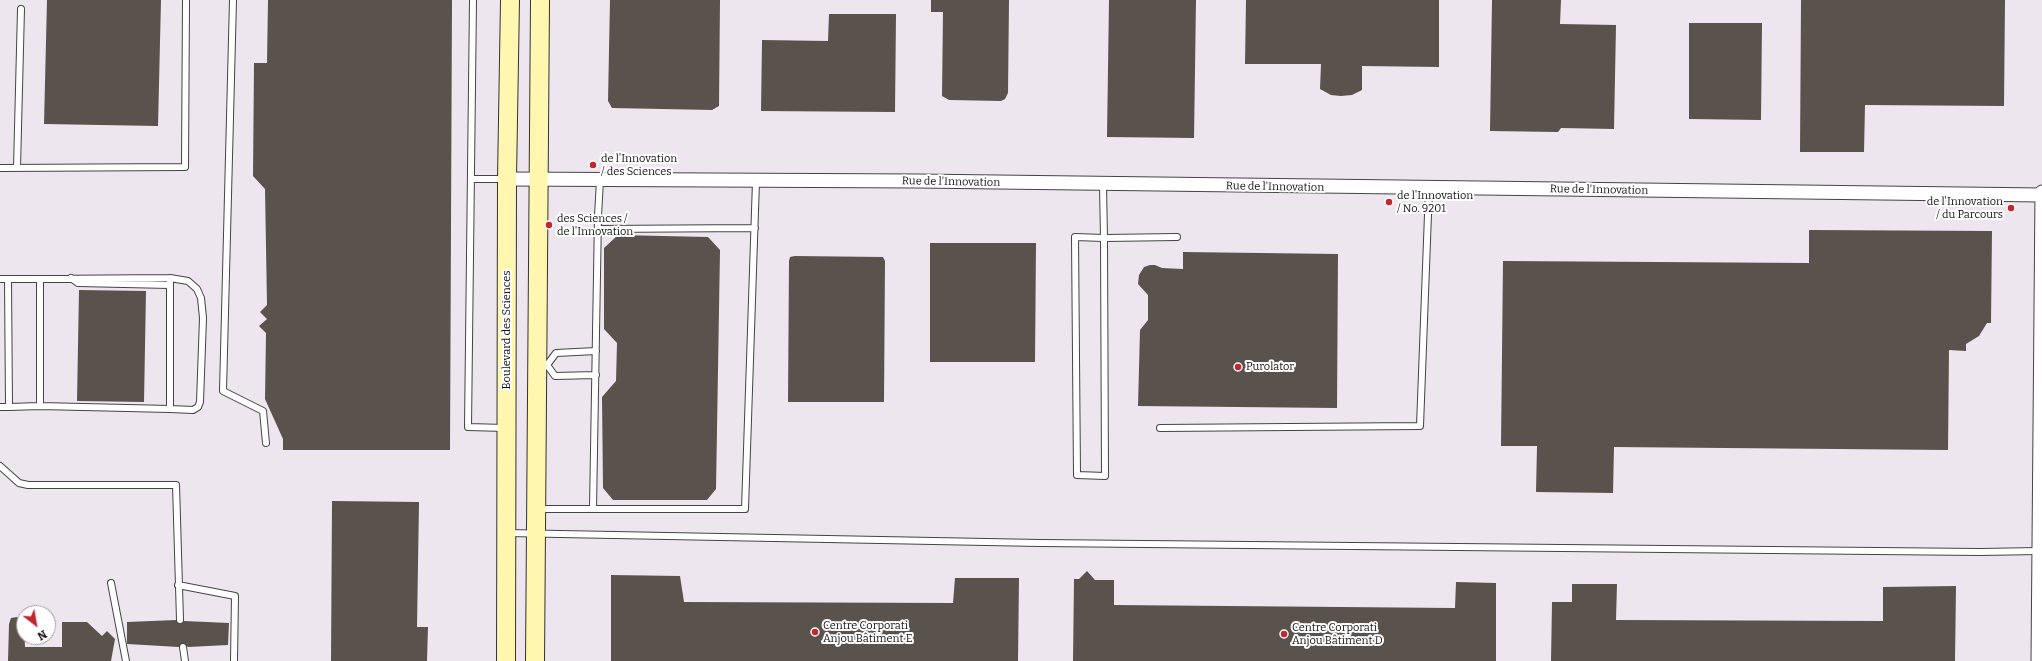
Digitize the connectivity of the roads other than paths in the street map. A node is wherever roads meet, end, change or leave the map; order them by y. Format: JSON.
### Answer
{"nodes":[{"id":1,"x":186,"y":0,"type":"edge"},
{"id":2,"x":232,"y":0,"type":"edge"},
{"id":3,"x":473,"y":0,"type":"edge"},
{"id":4,"x":510,"y":0,"type":"edge"},
{"id":5,"x":540,"y":0,"type":"edge"},
{"id":6,"x":21,"y":9,"type":"dead end"},
{"id":7,"x":0,"y":168,"type":"edge"},
{"id":8,"x":17,"y":168,"type":"junction"},
{"id":9,"x":471,"y":179,"type":"junction"},
{"id":10,"x":507,"y":180,"type":"junction"},
{"id":11,"x":539,"y":180,"type":"junction"},
{"id":12,"x":600,"y":180,"type":"junction"},
{"id":13,"x":756,"y":181,"type":"junction"},
{"id":14,"x":1103,"y":185,"type":"junction"},
{"id":15,"x":1429,"y":188,"type":"junction"},
{"id":16,"x":2042,"y":192,"type":"edge"},
{"id":17,"x":2042,"y":195,"type":"edge"},
{"id":18,"x":755,"y":228,"type":"junction"},
{"id":19,"x":598,"y":229,"type":"junction"},
{"id":20,"x":1177,"y":237,"type":"dead end"},
{"id":21,"x":1104,"y":238,"type":"junction"},
{"id":22,"x":2042,"y":242,"type":"edge"},
{"id":23,"x":70,"y":277,"type":"junction"},
{"id":24,"x":170,"y":278,"type":"junction"},
{"id":25,"x":0,"y":279,"type":"edge"},
{"id":26,"x":8,"y":279,"type":"junction"},
{"id":27,"x":40,"y":279,"type":"junction"},
{"id":28,"x":170,"y":285,"type":"junction"},
{"id":29,"x":596,"y":351,"type":"junction"},
{"id":30,"x":542,"y":364,"type":"junction"},
{"id":31,"x":596,"y":375,"type":"junction"},
{"id":32,"x":2041,"y":381,"type":"edge"},
{"id":33,"x":40,"y":406,"type":"junction"},
{"id":34,"x":0,"y":407,"type":"edge"},
{"id":35,"x":9,"y":407,"type":"junction"},
{"id":36,"x":170,"y":409,"type":"junction"},
{"id":37,"x":506,"y":428,"type":"junction"},
{"id":38,"x":1160,"y":428,"type":"dead end"},
{"id":39,"x":2041,"y":429,"type":"edge"},
{"id":40,"x":266,"y":443,"type":"dead end"},
{"id":41,"x":0,"y":466,"type":"edge"},
{"id":42,"x":536,"y":509,"type":"junction"},
{"id":43,"x":593,"y":509,"type":"junction"},
{"id":44,"x":506,"y":533,"type":"junction"},
{"id":45,"x":535,"y":534,"type":"junction"},
{"id":46,"x":2040,"y":551,"type":"junction"},
{"id":47,"x":2041,"y":574,"type":"edge"},
{"id":48,"x":111,"y":583,"type":"dead end"},
{"id":49,"x":178,"y":585,"type":"junction"},
{"id":50,"x":180,"y":620,"type":"dead end"},
{"id":51,"x":183,"y":647,"type":"dead end"},
{"id":52,"x":126,"y":661,"type":"edge"},
{"id":53,"x":185,"y":661,"type":"edge"},
{"id":54,"x":234,"y":661,"type":"edge"},
{"id":55,"x":506,"y":661,"type":"edge"},
{"id":56,"x":534,"y":661,"type":"edge"},
{"id":57,"x":2038,"y":661,"type":"edge"}],
"edges":[{"from":1,"to":8,"type":"lane"},
{"from":2,"to":40,"type":"lane"},
{"from":3,"to":9,"type":"lane"},
{"from":4,"to":10,"type":"street","name":"Boulevard des Sciences"},
{"from":5,"to":11,"type":"street"},
{"from":6,"to":8,"type":"lane"},
{"from":7,"to":8,"type":"lane"},
{"from":9,"to":10,"type":"lane"},
{"from":9,"to":37,"type":"lane"},
{"from":10,"to":11,"type":"street","name":"Rue de l'Innovation"},
{"from":10,"to":37,"type":"street","name":"Boulevard des Sciences"},
{"from":11,"to":12,"type":"street","name":"Rue de l'Innovation"},
{"from":11,"to":30,"type":"street"},
{"from":12,"to":13,"type":"street","name":"Rue de l'Innovation"},
{"from":12,"to":19,"type":"lane"},
{"from":13,"to":14,"type":"street","name":"Rue de l'Innovation"},
{"from":13,"to":18,"type":"lane"},
{"from":14,"to":15,"type":"street","name":"Rue de l'Innovation"},
{"from":14,"to":21,"type":"lane"},
{"from":15,"to":17,"type":"street","name":"Rue de l'Innovation"},
{"from":15,"to":38,"type":"lane"},
{"from":16,"to":17,"type":"street"},
{"from":17,"to":22,"type":"street"},
{"from":18,"to":19,"type":"lane"},
{"from":18,"to":43,"type":"lane"},
{"from":19,"to":29,"type":"lane"},
{"from":20,"to":21,"type":"lane"},
{"from":21,"to":21,"type":"lane"},
{"from":22,"to":32,"type":"street"},
{"from":23,"to":24,"type":"lane"},
{"from":23,"to":27,"type":"lane"},
{"from":23,"to":28,"type":"lane"},
{"from":24,"to":28,"type":"lane"},
{"from":24,"to":36,"type":"lane"},
{"from":25,"to":26,"type":"lane"},
{"from":26,"to":27,"type":"lane"},
{"from":26,"to":35,"type":"lane"},
{"from":27,"to":33,"type":"lane"},
{"from":28,"to":36,"type":"lane"},
{"from":29,"to":30,"type":"lane"},
{"from":29,"to":31,"type":"lane"},
{"from":30,"to":31,"type":"lane"},
{"from":30,"to":42,"type":"street"},
{"from":31,"to":43,"type":"lane"},
{"from":32,"to":39,"type":"street"},
{"from":33,"to":35,"type":"lane"},
{"from":33,"to":36,"type":"lane"},
{"from":34,"to":35,"type":"lane"},
{"from":37,"to":44,"type":"street","name":"Boulevard des Sciences"},
{"from":39,"to":46,"type":"street"},
{"from":41,"to":49,"type":"lane"},
{"from":42,"to":43,"type":"lane"},
{"from":42,"to":45,"type":"street"},
{"from":44,"to":45,"type":"lane"},
{"from":44,"to":55,"type":"street","name":"Boulevard des Sciences"},
{"from":45,"to":46,"type":"lane"},
{"from":45,"to":56,"type":"street"},
{"from":46,"to":47,"type":"street"},
{"from":47,"to":57,"type":"street"},
{"from":48,"to":52,"type":"lane"},
{"from":49,"to":50,"type":"lane"},
{"from":49,"to":54,"type":"lane"},
{"from":51,"to":53,"type":"lane"}]}
